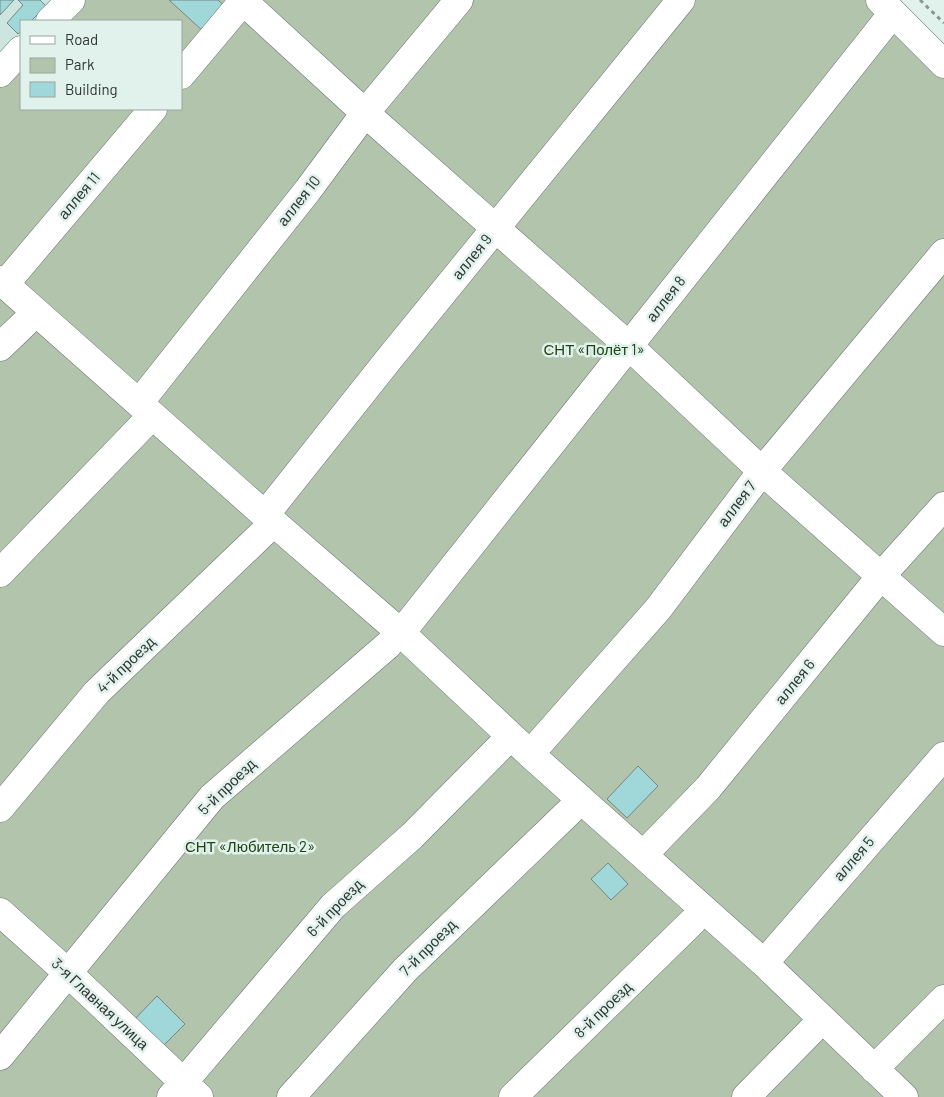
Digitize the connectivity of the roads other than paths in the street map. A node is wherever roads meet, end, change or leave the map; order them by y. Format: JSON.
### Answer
{"nodes":[{"id":1,"x":71,"y":0,"type":"edge"},
{"id":2,"x":243,"y":0,"type":"edge"},
{"id":3,"x":459,"y":0,"type":"edge"},
{"id":4,"x":681,"y":0,"type":"edge"},
{"id":5,"x":887,"y":6,"type":"edge"},
{"id":6,"x":51,"y":20,"type":"edge"},
{"id":7,"x":9,"y":44,"type":"edge"},
{"id":8,"x":944,"y":64,"type":"edge"},
{"id":9,"x":0,"y":73,"type":"edge"},
{"id":10,"x":182,"y":74,"type":"edge"},
{"id":11,"x":152,"y":110,"type":"edge"},
{"id":12,"x":365,"y":113,"type":"junction"},
{"id":13,"x":496,"y":228,"type":"junction"},
{"id":14,"x":944,"y":253,"type":"edge"},
{"id":15,"x":2,"y":288,"type":"edge"},
{"id":16,"x":25,"y":323,"type":"junction"},
{"id":17,"x":629,"y":346,"type":"junction"},
{"id":18,"x":0,"y":347,"type":"edge"},
{"id":19,"x":141,"y":414,"type":"junction"},
{"id":20,"x":762,"y":471,"type":"junction"},
{"id":21,"x":944,"y":506,"type":"edge"},
{"id":22,"x":264,"y":524,"type":"junction"},
{"id":23,"x":0,"y":573,"type":"edge"},
{"id":24,"x":881,"y":576,"type":"junction"},
{"id":25,"x":944,"y":632,"type":"edge"},
{"id":26,"x":394,"y":639,"type":"junction"},
{"id":27,"x":500,"y":747,"type":"junction"},
{"id":28,"x":530,"y":754,"type":"junction"},
{"id":29,"x":944,"y":756,"type":"edge"},
{"id":30,"x":0,"y":808,"type":"edge"},
{"id":31,"x":573,"y":808,"type":"junction"},
{"id":32,"x":643,"y":855,"type":"junction"},
{"id":33,"x":0,"y":912,"type":"edge"},
{"id":34,"x":692,"y":922,"type":"junction"},
{"id":35,"x":764,"y":963,"type":"junction"},
{"id":36,"x":68,"y":973,"type":"junction"},
{"id":37,"x":944,"y":999,"type":"edge"},
{"id":38,"x":811,"y":1031,"type":"junction"},
{"id":39,"x":0,"y":1056,"type":"edge"},
{"id":40,"x":874,"y":1069,"type":"junction"},
{"id":41,"x":185,"y":1092,"type":"edge"},
{"id":42,"x":291,"y":1097,"type":"edge"},
{"id":43,"x":513,"y":1097,"type":"edge"},
{"id":44,"x":746,"y":1097,"type":"edge"},
{"id":45,"x":881,"y":1097,"type":"edge"},
{"id":46,"x":904,"y":1097,"type":"edge"}],
"edges":[{"from":1,"to":6,"type":"street"},
{"from":2,"to":10,"type":"street"},
{"from":2,"to":12,"type":"street"},
{"from":3,"to":12,"type":"street","name":"аллея 10"},
{"from":4,"to":13,"type":"street","name":"аллея 9"},
{"from":5,"to":8,"type":"street"},
{"from":5,"to":17,"type":"street","name":"аллея 8"},
{"from":7,"to":9,"type":"street"},
{"from":11,"to":15,"type":"street","name":"аллея 11"},
{"from":12,"to":13,"type":"street"},
{"from":12,"to":19,"type":"street","name":"аллея 10"},
{"from":13,"to":17,"type":"street"},
{"from":13,"to":22,"type":"street","name":"аллея 9"},
{"from":14,"to":20,"type":"street","name":"аллея 7"},
{"from":15,"to":16,"type":"street"},
{"from":15,"to":19,"type":"street"},
{"from":16,"to":18,"type":"street"},
{"from":16,"to":19,"type":"street"},
{"from":17,"to":20,"type":"street"},
{"from":17,"to":26,"type":"street","name":"аллея 8"},
{"from":19,"to":22,"type":"street"},
{"from":19,"to":23,"type":"street","name":"аллея 10"},
{"from":20,"to":24,"type":"street"},
{"from":20,"to":28,"type":"street","name":"аллея 7"},
{"from":21,"to":24,"type":"street","name":"аллея 6"},
{"from":22,"to":26,"type":"street"},
{"from":22,"to":30,"type":"street","name":"4-й проезд"},
{"from":24,"to":25,"type":"street"},
{"from":24,"to":32,"type":"street","name":"аллея 6"},
{"from":26,"to":27,"type":"street"},
{"from":26,"to":28,"type":"street"},
{"from":26,"to":36,"type":"street","name":"5-й проезд"},
{"from":27,"to":31,"type":"street"},
{"from":27,"to":41,"type":"street","name":"6-й проезд"},
{"from":28,"to":32,"type":"street"},
{"from":29,"to":35,"type":"street","name":"аллея 5"},
{"from":31,"to":34,"type":"street"},
{"from":31,"to":42,"type":"street","name":"7-й проезд"},
{"from":32,"to":35,"type":"street"},
{"from":33,"to":36,"type":"street","name":"3-я Главная улица"},
{"from":34,"to":38,"type":"street"},
{"from":34,"to":43,"type":"street","name":"8-й проезд"},
{"from":35,"to":40,"type":"street"},
{"from":36,"to":39,"type":"street","name":"5-й проезд"},
{"from":36,"to":41,"type":"street","name":"3-я Главная улица"},
{"from":37,"to":40,"type":"street"},
{"from":38,"to":44,"type":"street"},
{"from":38,"to":45,"type":"street"},
{"from":40,"to":46,"type":"street"}]}
